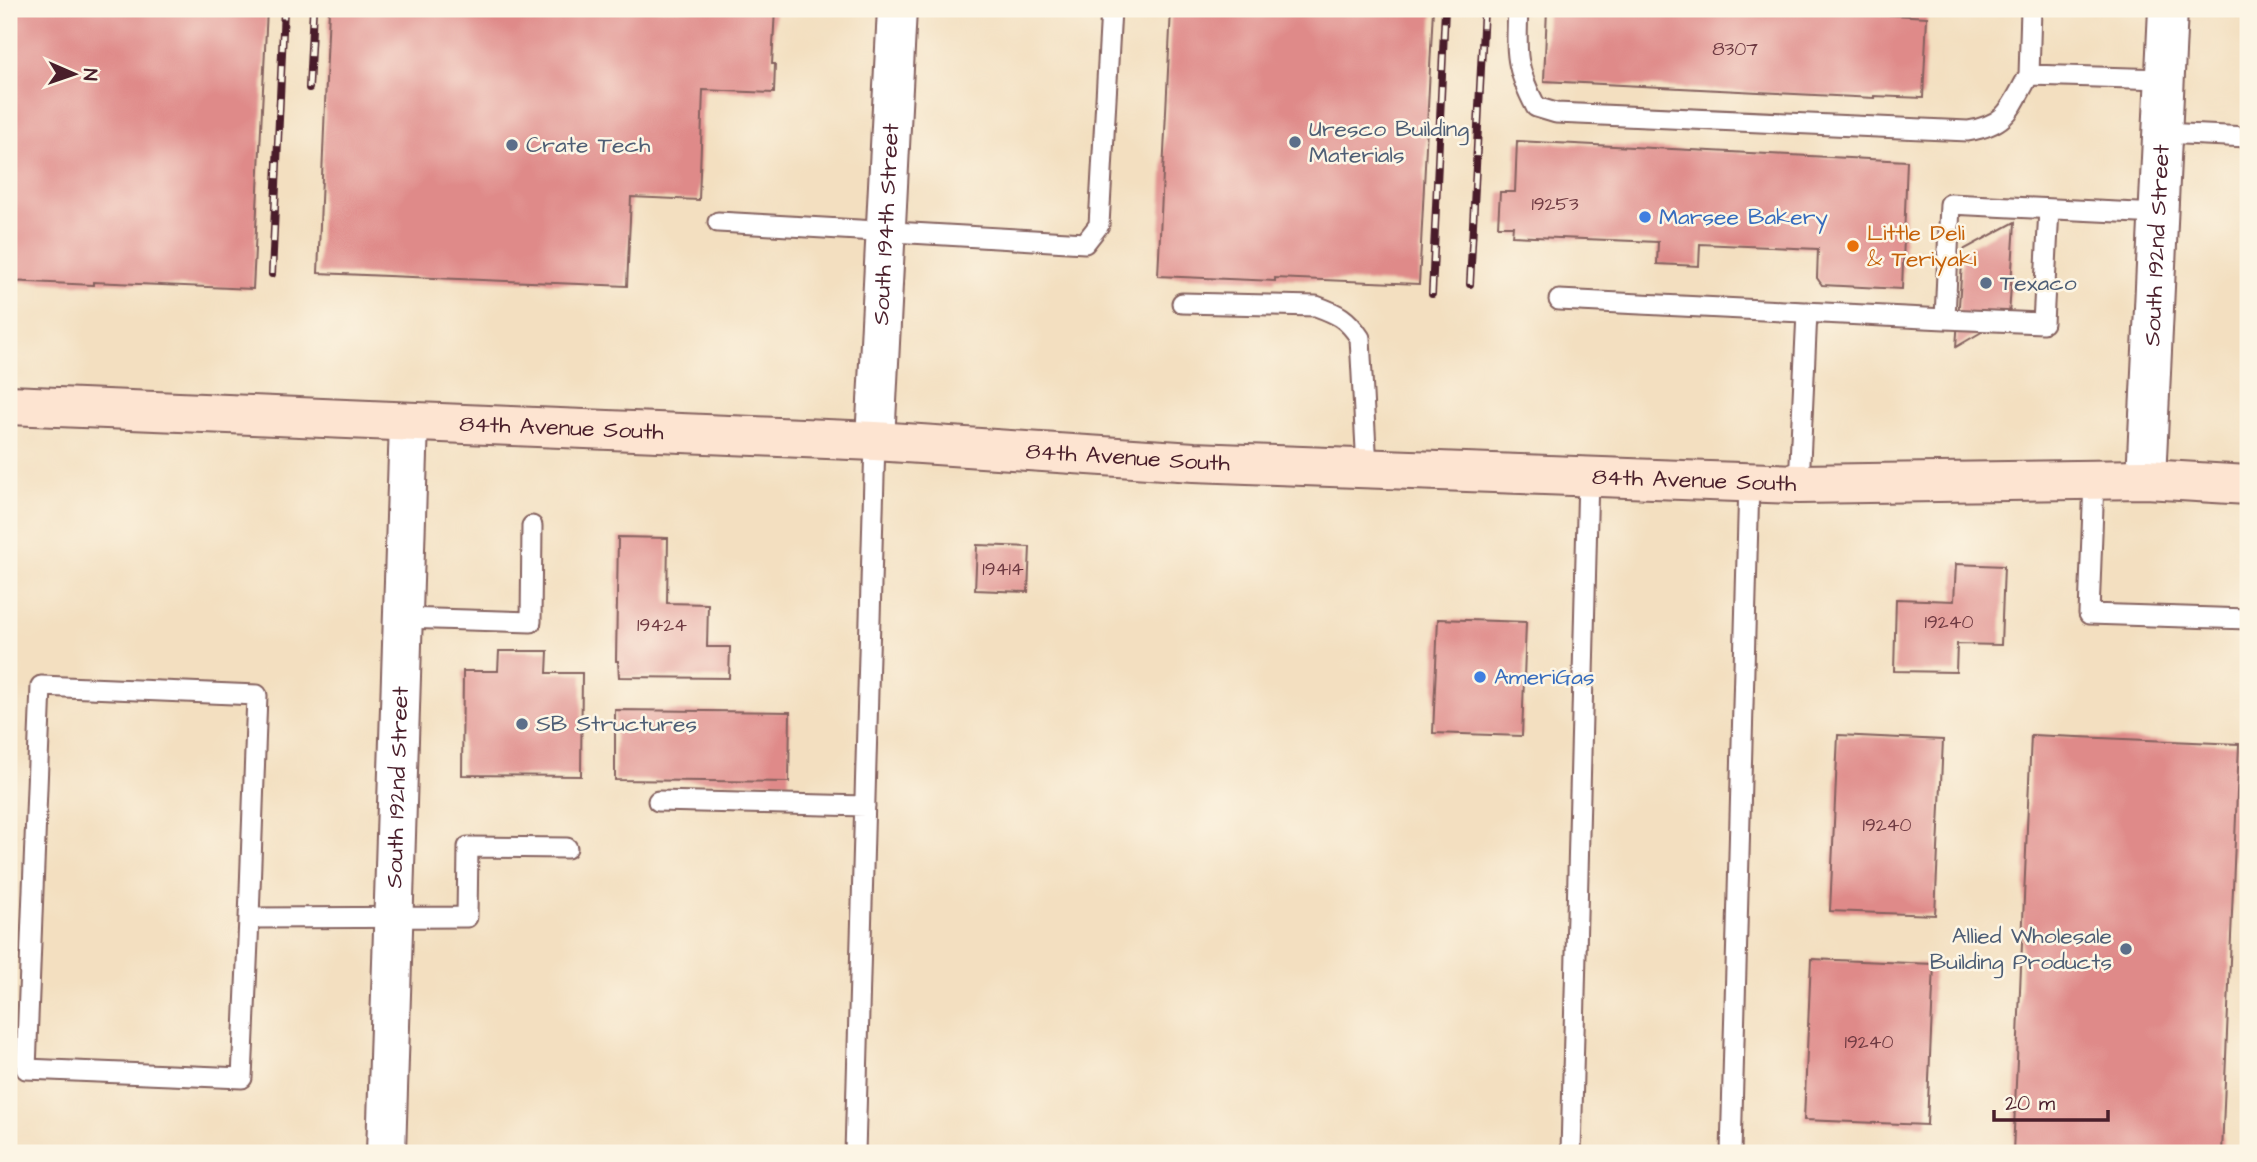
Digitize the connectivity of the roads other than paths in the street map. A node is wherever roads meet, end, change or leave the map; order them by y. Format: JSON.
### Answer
{"nodes":[{"id":1,"x":897,"y":9,"type":"edge"},
{"id":2,"x":1111,"y":9,"type":"edge"},
{"id":3,"x":1518,"y":9,"type":"edge"},
{"id":4,"x":2031,"y":9,"type":"edge"},
{"id":5,"x":2168,"y":9,"type":"edge"},
{"id":6,"x":2029,"y":75,"type":"junction"},
{"id":7,"x":2165,"y":79,"type":"junction"},
{"id":8,"x":2162,"y":133,"type":"junction"},
{"id":9,"x":2248,"y":137,"type":"edge"},
{"id":10,"x":2049,"y":209,"type":"junction"},
{"id":11,"x":2159,"y":214,"type":"junction"},
{"id":12,"x":718,"y":222,"type":"dead end"},
{"id":13,"x":887,"y":232,"type":"junction"},
{"id":14,"x":1559,"y":300,"type":"dead end"},
{"id":15,"x":1182,"y":303,"type":"dead end"},
{"id":16,"x":1807,"y":312,"type":"junction"},
{"id":17,"x":1945,"y":319,"type":"junction"},
{"id":18,"x":9,"y":405,"type":"edge"},
{"id":19,"x":408,"y":422,"type":"junction"},
{"id":20,"x":875,"y":442,"type":"junction"},
{"id":21,"x":1367,"y":468,"type":"junction"},
{"id":22,"x":1588,"y":476,"type":"junction"},
{"id":23,"x":2146,"y":479,"type":"junction"},
{"id":24,"x":2094,"y":480,"type":"junction"},
{"id":25,"x":1749,"y":482,"type":"junction"},
{"id":26,"x":1799,"y":484,"type":"junction"},
{"id":27,"x":2248,"y":485,"type":"edge"},
{"id":28,"x":531,"y":526,"type":"dead end"},
{"id":29,"x":402,"y":618,"type":"junction"},
{"id":30,"x":2248,"y":619,"type":"edge"},
{"id":31,"x":658,"y":800,"type":"dead end"},
{"id":32,"x":865,"y":806,"type":"junction"},
{"id":33,"x":567,"y":848,"type":"dead end"},
{"id":34,"x":393,"y":916,"type":"junction"},
{"id":35,"x":249,"y":918,"type":"junction"},
{"id":36,"x":386,"y":1153,"type":"edge"},
{"id":37,"x":855,"y":1153,"type":"edge"},
{"id":38,"x":1571,"y":1153,"type":"edge"},
{"id":39,"x":1731,"y":1153,"type":"edge"}],
"edges":[{"from":1,"to":13,"type":"street","name":"South 194th Street"},
{"from":2,"to":13,"type":"lane"},
{"from":3,"to":6,"type":"lane"},
{"from":4,"to":6,"type":"lane"},
{"from":5,"to":7,"type":"street","name":"South 192nd Street"},
{"from":6,"to":7,"type":"lane"},
{"from":7,"to":8,"type":"street","name":"South 192nd Street"},
{"from":8,"to":9,"type":"lane"},
{"from":8,"to":11,"type":"street","name":"South 192nd Street"},
{"from":10,"to":11,"type":"lane"},
{"from":10,"to":17,"type":"lane"},
{"from":10,"to":17,"type":"lane"},
{"from":11,"to":23,"type":"street","name":"South 192nd Street"},
{"from":12,"to":13,"type":"lane"},
{"from":13,"to":20,"type":"street","name":"South 194th Street"},
{"from":14,"to":16,"type":"lane"},
{"from":15,"to":21,"type":"lane"},
{"from":16,"to":17,"type":"lane"},
{"from":16,"to":26,"type":"lane"},
{"from":18,"to":19,"type":"main road","name":"84th Avenue South"},
{"from":19,"to":20,"type":"main road","name":"84th Avenue South"},
{"from":19,"to":29,"type":"street","name":"South 192nd Street"},
{"from":20,"to":21,"type":"main road","name":"84th Avenue South"},
{"from":20,"to":32,"type":"lane"},
{"from":21,"to":22,"type":"main road","name":"84th Avenue South"},
{"from":22,"to":25,"type":"main road","name":"84th Avenue South"},
{"from":22,"to":38,"type":"lane"},
{"from":23,"to":24,"type":"main road","name":"84th Avenue South"},
{"from":23,"to":27,"type":"main road","name":"84th Avenue South"},
{"from":24,"to":26,"type":"main road","name":"84th Avenue South"},
{"from":24,"to":30,"type":"lane"},
{"from":25,"to":26,"type":"main road","name":"84th Avenue South"},
{"from":25,"to":39,"type":"lane"},
{"from":28,"to":29,"type":"lane"},
{"from":29,"to":34,"type":"street","name":"South 192nd Street"},
{"from":31,"to":32,"type":"lane"},
{"from":32,"to":37,"type":"lane"},
{"from":33,"to":34,"type":"lane"},
{"from":34,"to":35,"type":"lane"},
{"from":34,"to":36,"type":"street","name":"South 192nd Street"},
{"from":35,"to":35,"type":"lane"}]}
